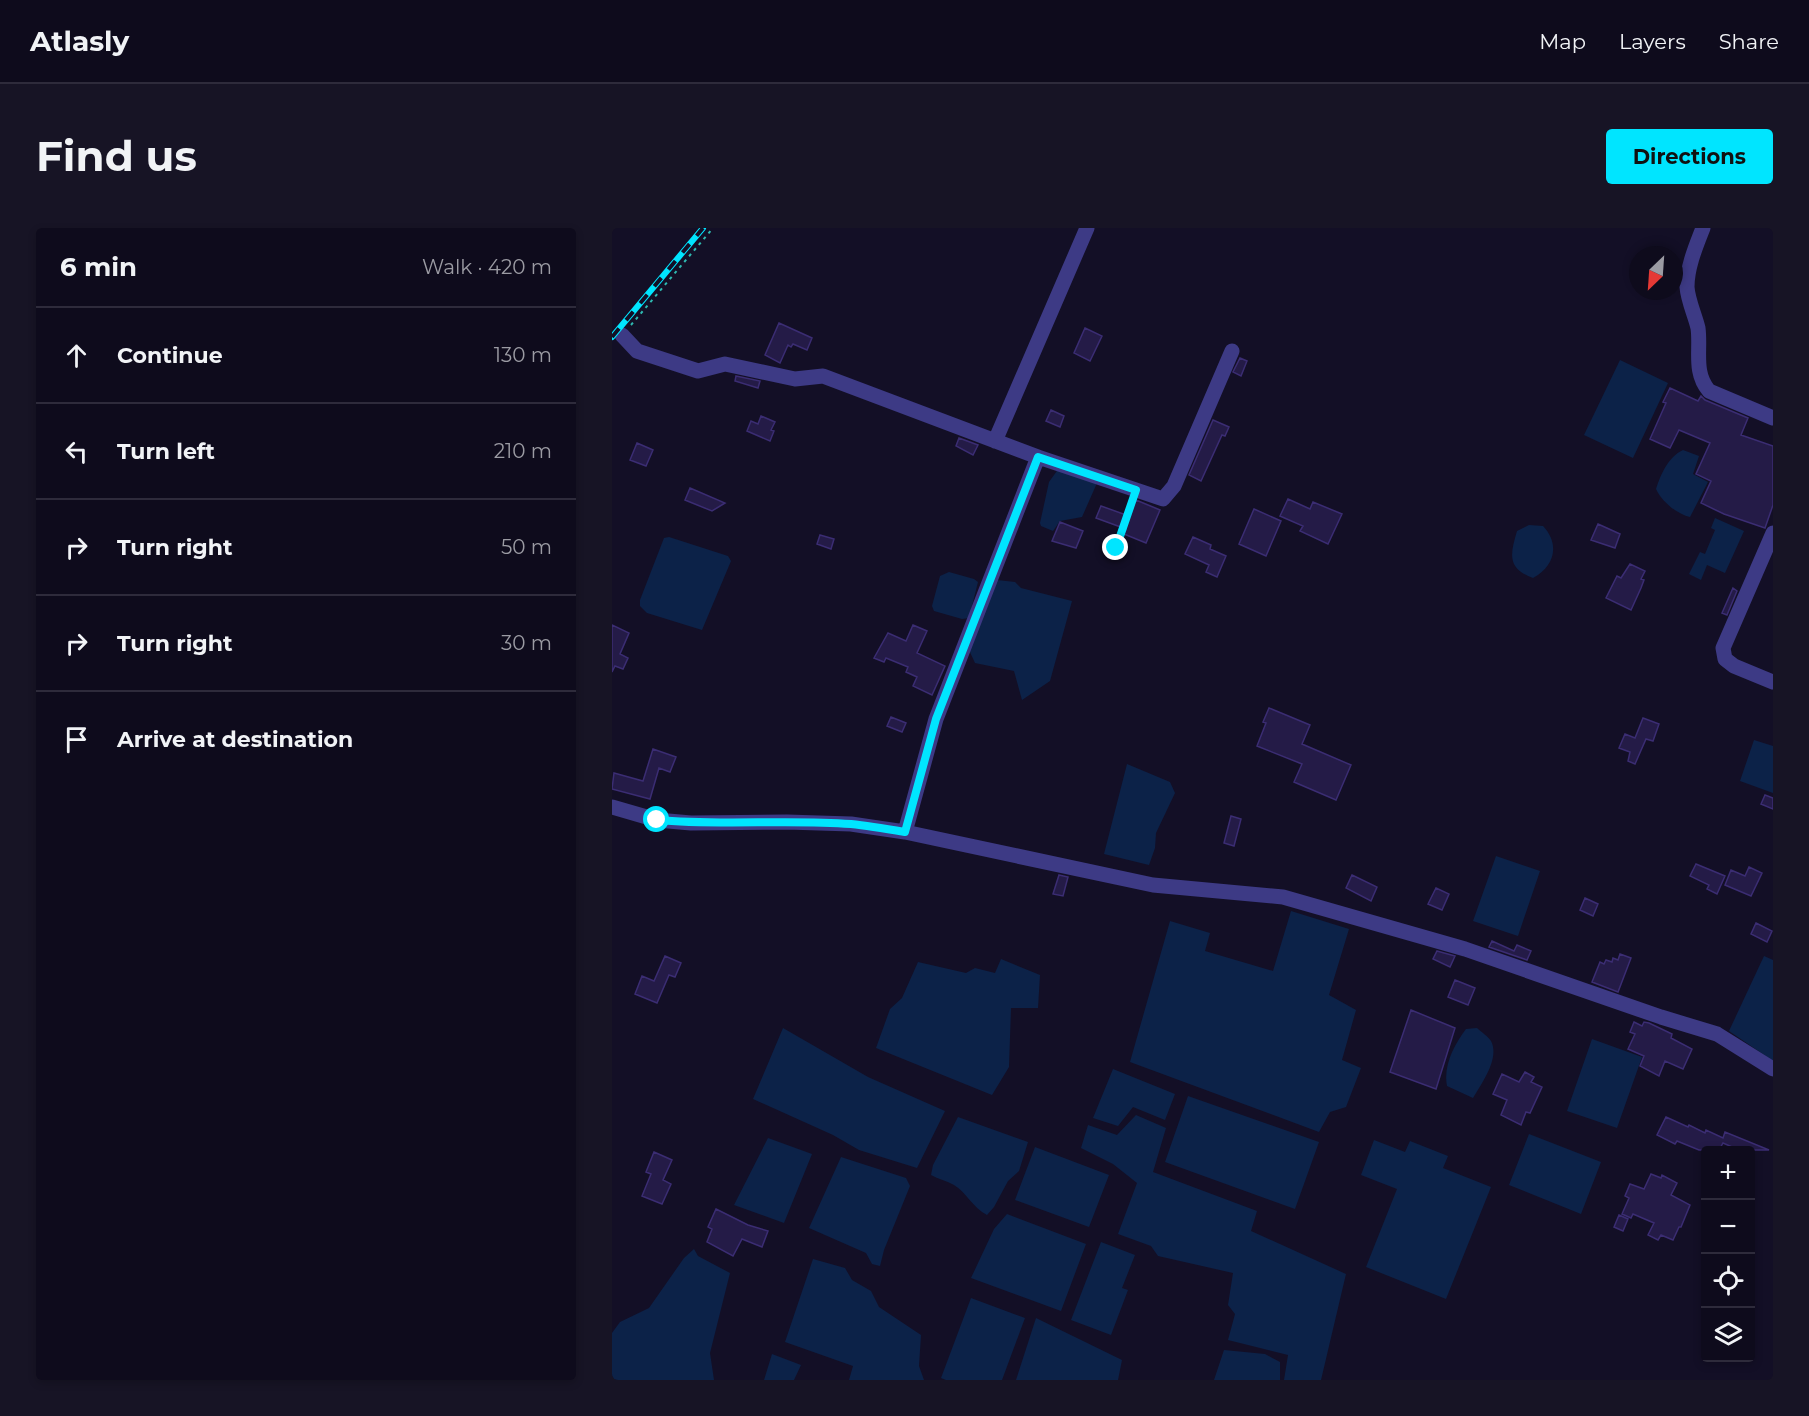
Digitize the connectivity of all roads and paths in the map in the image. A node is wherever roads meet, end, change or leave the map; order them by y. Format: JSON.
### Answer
{"nodes":[{"id":1,"x":712,"y":228,"type":"edge"},
{"id":2,"x":1087,"y":228,"type":"edge"},
{"id":3,"x":1703,"y":228,"type":"edge"},
{"id":4,"x":622,"y":335,"type":"joint"},
{"id":5,"x":1232,"y":351,"type":"dead end"},
{"id":6,"x":1773,"y":418,"type":"edge"},
{"id":7,"x":995,"y":441,"type":"junction"},
{"id":8,"x":1038,"y":457,"type":"junction"},
{"id":9,"x":1136,"y":490,"type":"junction"},
{"id":10,"x":1773,"y":533,"type":"edge"},
{"id":11,"x":1116,"y":548,"type":"dead end"},
{"id":12,"x":1773,"y":682,"type":"edge"},
{"id":13,"x":612,"y":807,"type":"edge"},
{"id":14,"x":905,"y":832,"type":"junction"},
{"id":15,"x":1773,"y":1069,"type":"edge"}],
"edges":[{"from":1,"to":4,"type":"path"},
{"from":2,"to":7,"type":"street"},
{"from":3,"to":6,"type":"street"},
{"from":4,"to":7,"type":"street"},
{"from":5,"to":9,"type":"street"},
{"from":7,"to":8,"type":"street"},
{"from":8,"to":9,"type":"street"},
{"from":8,"to":14,"type":"street"},
{"from":9,"to":11,"type":"path"},
{"from":10,"to":12,"type":"street"},
{"from":13,"to":14,"type":"street"},
{"from":14,"to":15,"type":"street"}]}
